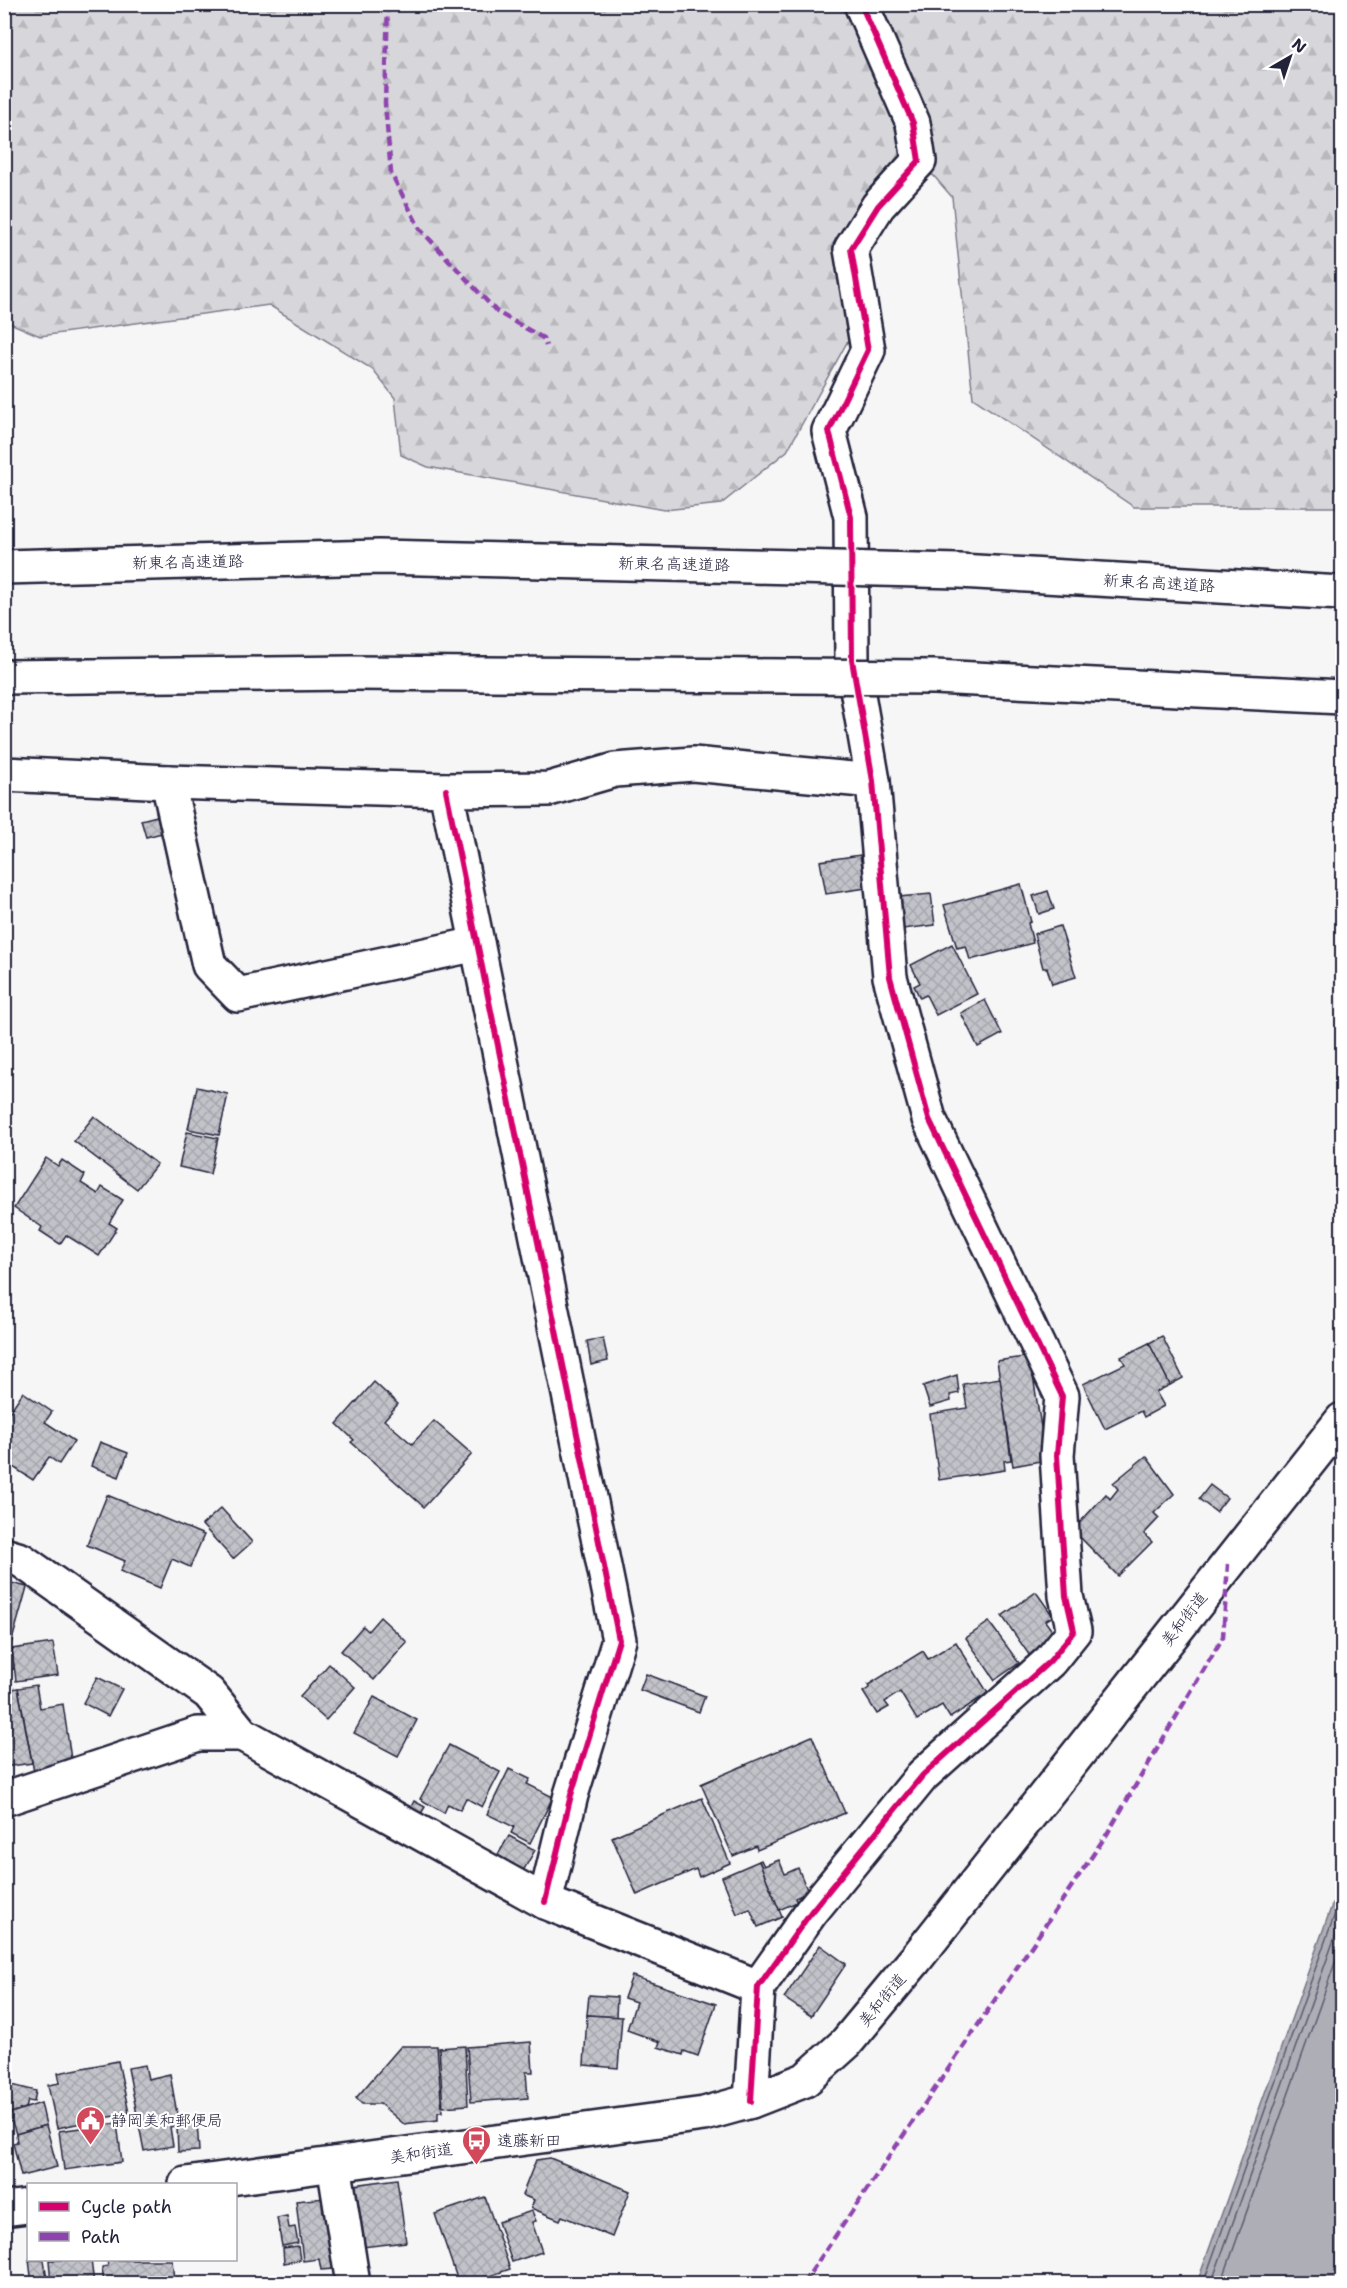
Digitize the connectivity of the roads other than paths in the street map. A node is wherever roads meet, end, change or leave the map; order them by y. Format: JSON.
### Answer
{"nodes":[{"id":1,"x":861,"y":4,"type":"edge"},
{"id":2,"x":4,"y":567,"type":"edge"},
{"id":3,"x":1342,"y":593,"type":"edge"},
{"id":4,"x":4,"y":677,"type":"edge"},
{"id":5,"x":1342,"y":697,"type":"edge"},
{"id":6,"x":4,"y":774,"type":"edge"},
{"id":7,"x":873,"y":781,"type":"junction"},
{"id":8,"x":168,"y":782,"type":"junction"},
{"id":9,"x":446,"y":790,"type":"junction"},
{"id":10,"x":477,"y":944,"type":"junction"},
{"id":11,"x":1342,"y":1420,"type":"edge"},
{"id":12,"x":4,"y":1555,"type":"edge"},
{"id":13,"x":242,"y":1734,"type":"junction"},
{"id":14,"x":4,"y":1799,"type":"edge"},
{"id":15,"x":545,"y":1902,"type":"junction"},
{"id":16,"x":758,"y":1987,"type":"junction"},
{"id":17,"x":751,"y":2101,"type":"junction"},
{"id":18,"x":334,"y":2164,"type":"junction"},
{"id":19,"x":193,"y":2183,"type":"edge"},
{"id":20,"x":27,"y":2206,"type":"edge"},
{"id":21,"x":4,"y":2209,"type":"edge"},
{"id":22,"x":352,"y":2283,"type":"edge"}],
"edges":[{"from":1,"to":7,"type":"main road"},
{"from":2,"to":3,"type":"main road","name":"新東名高速道路","bridge":true},
{"from":4,"to":5,"type":"main road","bridge":true},
{"from":6,"to":8,"type":"main road"},
{"from":7,"to":9,"type":"main road"},
{"from":7,"to":16,"type":"main road"},
{"from":8,"to":9,"type":"main road"},
{"from":8,"to":10,"type":"main road"},
{"from":9,"to":10,"type":"main road"},
{"from":10,"to":15,"type":"main road"},
{"from":11,"to":17,"type":"main road","name":"美和街道"},
{"from":12,"to":13,"type":"main road"},
{"from":13,"to":14,"type":"main road"},
{"from":13,"to":15,"type":"main road"},
{"from":15,"to":16,"type":"main road"},
{"from":16,"to":17,"type":"main road"},
{"from":17,"to":18,"type":"main road","name":"美和街道"},
{"from":18,"to":19,"type":"main road","name":"美和街道"},
{"from":18,"to":22,"type":"main road"},
{"from":20,"to":21,"type":"main road"}]}
